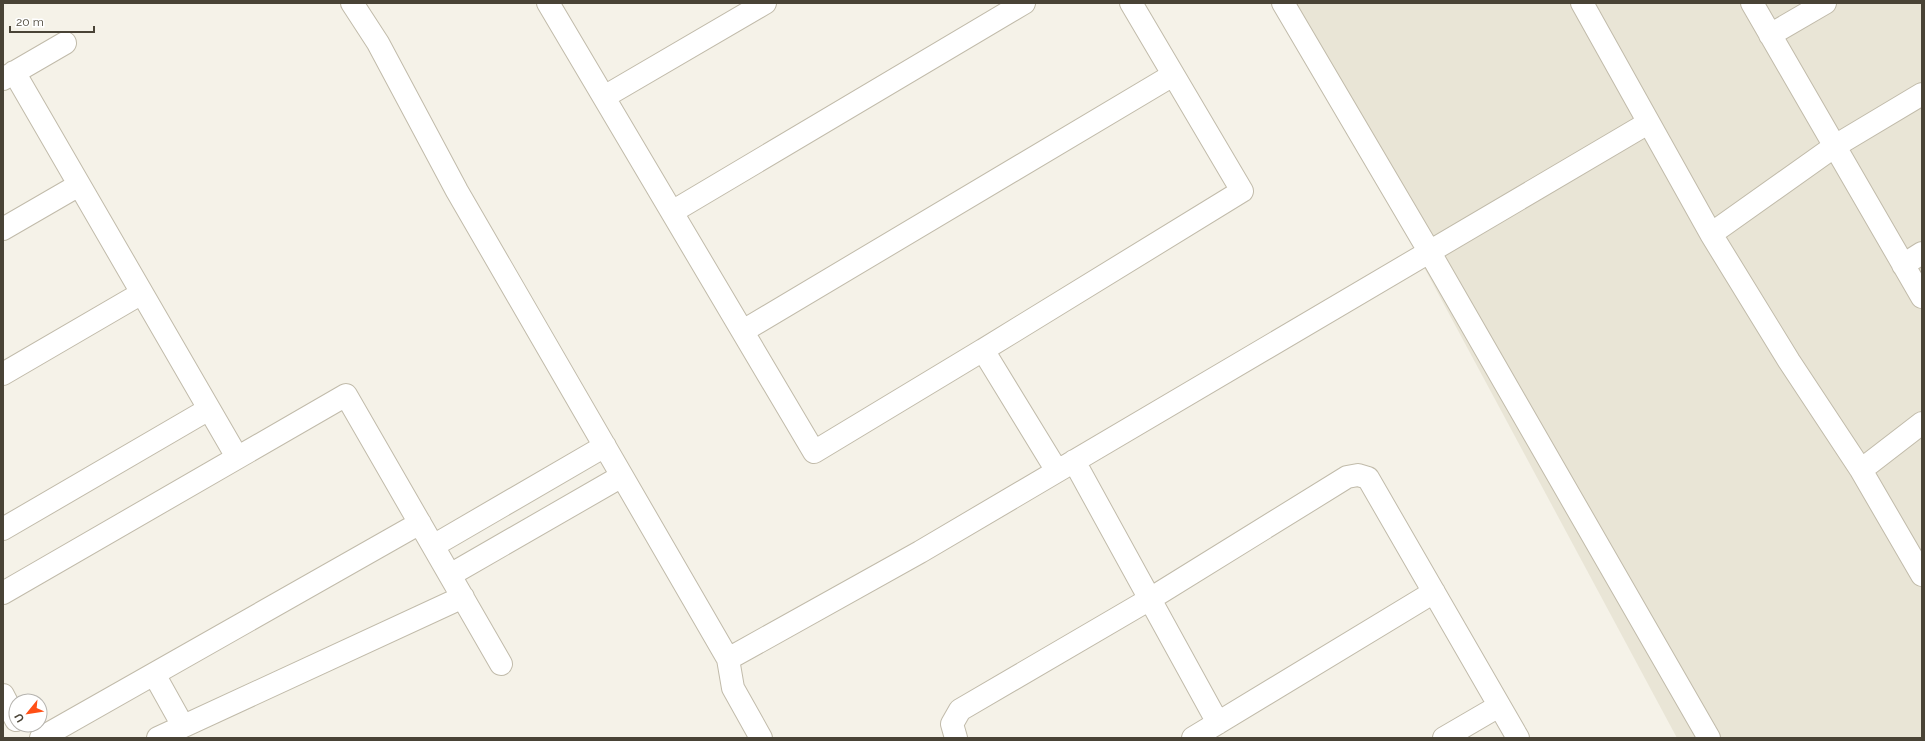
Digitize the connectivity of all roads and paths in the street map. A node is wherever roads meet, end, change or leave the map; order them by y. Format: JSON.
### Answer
{"nodes":[{"id":1,"x":352,"y":3,"type":"edge"},
{"id":2,"x":548,"y":3,"type":"edge"},
{"id":3,"x":765,"y":3,"type":"edge"},
{"id":4,"x":1024,"y":3,"type":"edge"},
{"id":5,"x":1131,"y":3,"type":"edge"},
{"id":6,"x":1283,"y":3,"type":"edge"},
{"id":7,"x":1582,"y":3,"type":"edge"},
{"id":8,"x":1752,"y":3,"type":"edge"},
{"id":9,"x":1825,"y":3,"type":"edge"},
{"id":10,"x":1770,"y":35,"type":"junction"},
{"id":11,"x":64,"y":43,"type":"dead end"},
{"id":12,"x":8,"y":75,"type":"edge"},
{"id":13,"x":1173,"y":75,"type":"junction"},
{"id":14,"x":1922,"y":94,"type":"edge"},
{"id":15,"x":604,"y":97,"type":"junction"},
{"id":16,"x":1648,"y":122,"type":"junction"},
{"id":17,"x":1834,"y":146,"type":"junction"},
{"id":18,"x":79,"y":185,"type":"junction"},
{"id":19,"x":672,"y":212,"type":"junction"},
{"id":20,"x":3,"y":229,"type":"edge"},
{"id":21,"x":1711,"y":234,"type":"junction"},
{"id":22,"x":1429,"y":251,"type":"junction"},
{"id":23,"x":1922,"y":253,"type":"edge"},
{"id":24,"x":1903,"y":265,"type":"junction"},
{"id":25,"x":142,"y":293,"type":"junction"},
{"id":26,"x":1922,"y":297,"type":"edge"},
{"id":27,"x":743,"y":332,"type":"junction"},
{"id":28,"x":983,"y":350,"type":"junction"},
{"id":29,"x":3,"y":374,"type":"edge"},
{"id":30,"x":209,"y":409,"type":"junction"},
{"id":31,"x":1922,"y":423,"type":"edge"},
{"id":32,"x":605,"y":446,"type":"junction"},
{"id":33,"x":237,"y":457,"type":"junction"},
{"id":34,"x":1066,"y":466,"type":"junction"},
{"id":35,"x":1861,"y":470,"type":"junction"},
{"id":36,"x":622,"y":476,"type":"junction"},
{"id":37,"x":420,"y":523,"type":"junction"},
{"id":38,"x":3,"y":528,"type":"edge"},
{"id":39,"x":433,"y":546,"type":"junction"},
{"id":40,"x":1922,"y":575,"type":"edge"},
{"id":41,"x":450,"y":576,"type":"junction"},
{"id":42,"x":1434,"y":592,"type":"junction"},
{"id":43,"x":3,"y":593,"type":"edge"},
{"id":44,"x":463,"y":597,"type":"junction"},
{"id":45,"x":1150,"y":599,"type":"junction"},
{"id":46,"x":728,"y":659,"type":"junction"},
{"id":47,"x":501,"y":664,"type":"dead end"},
{"id":48,"x":154,"y":674,"type":"junction"},
{"id":49,"x":3,"y":695,"type":"edge"},
{"id":50,"x":8,"y":705,"type":"edge"},
{"id":51,"x":1500,"y":706,"type":"junction"},
{"id":52,"x":1218,"y":723,"type":"junction"},
{"id":53,"x":183,"y":726,"type":"junction"},
{"id":54,"x":41,"y":738,"type":"edge"},
{"id":55,"x":158,"y":738,"type":"edge"},
{"id":56,"x":761,"y":738,"type":"edge"},
{"id":57,"x":956,"y":738,"type":"edge"},
{"id":58,"x":1193,"y":738,"type":"edge"},
{"id":59,"x":1444,"y":738,"type":"edge"},
{"id":60,"x":1518,"y":738,"type":"edge"},
{"id":61,"x":1709,"y":738,"type":"edge"}],
"edges":[{"from":1,"to":32,"type":"street"},
{"from":2,"to":15,"type":"street"},
{"from":3,"to":15,"type":"street"},
{"from":4,"to":19,"type":"street"},
{"from":5,"to":13,"type":"street"},
{"from":6,"to":22,"type":"street"},
{"from":7,"to":16,"type":"street"},
{"from":8,"to":10,"type":"street"},
{"from":9,"to":10,"type":"street"},
{"from":10,"to":17,"type":"street"},
{"from":11,"to":12,"type":"street"},
{"from":12,"to":18,"type":"street"},
{"from":13,"to":27,"type":"street"},
{"from":13,"to":28,"type":"street"},
{"from":14,"to":17,"type":"street"},
{"from":15,"to":19,"type":"street"},
{"from":16,"to":21,"type":"street"},
{"from":16,"to":22,"type":"street"},
{"from":17,"to":21,"type":"street"},
{"from":17,"to":24,"type":"street"},
{"from":18,"to":20,"type":"street"},
{"from":18,"to":25,"type":"street"},
{"from":19,"to":27,"type":"street"},
{"from":21,"to":35,"type":"street"},
{"from":22,"to":34,"type":"street"},
{"from":22,"to":61,"type":"street"},
{"from":23,"to":24,"type":"street"},
{"from":24,"to":26,"type":"street"},
{"from":25,"to":29,"type":"street"},
{"from":25,"to":30,"type":"street"},
{"from":27,"to":28,"type":"street"},
{"from":28,"to":34,"type":"street"},
{"from":30,"to":33,"type":"street"},
{"from":30,"to":38,"type":"street"},
{"from":31,"to":35,"type":"street"},
{"from":32,"to":36,"type":"street"},
{"from":32,"to":39,"type":"street"},
{"from":33,"to":37,"type":"street"},
{"from":33,"to":43,"type":"street"},
{"from":34,"to":45,"type":"street"},
{"from":34,"to":46,"type":"street"},
{"from":35,"to":40,"type":"street"},
{"from":36,"to":41,"type":"street"},
{"from":36,"to":46,"type":"street"},
{"from":37,"to":39,"type":"street"},
{"from":37,"to":48,"type":"street"},
{"from":39,"to":41,"type":"street"},
{"from":41,"to":44,"type":"street"},
{"from":42,"to":45,"type":"street"},
{"from":42,"to":51,"type":"street"},
{"from":42,"to":52,"type":"street"},
{"from":44,"to":47,"type":"street"},
{"from":44,"to":53,"type":"street"},
{"from":45,"to":52,"type":"street"},
{"from":45,"to":57,"type":"street"},
{"from":46,"to":56,"type":"street"},
{"from":48,"to":53,"type":"street"},
{"from":48,"to":54,"type":"street"},
{"from":49,"to":50,"type":"street"},
{"from":51,"to":59,"type":"street"},
{"from":51,"to":60,"type":"street"},
{"from":52,"to":58,"type":"street"},
{"from":53,"to":55,"type":"street"}]}
